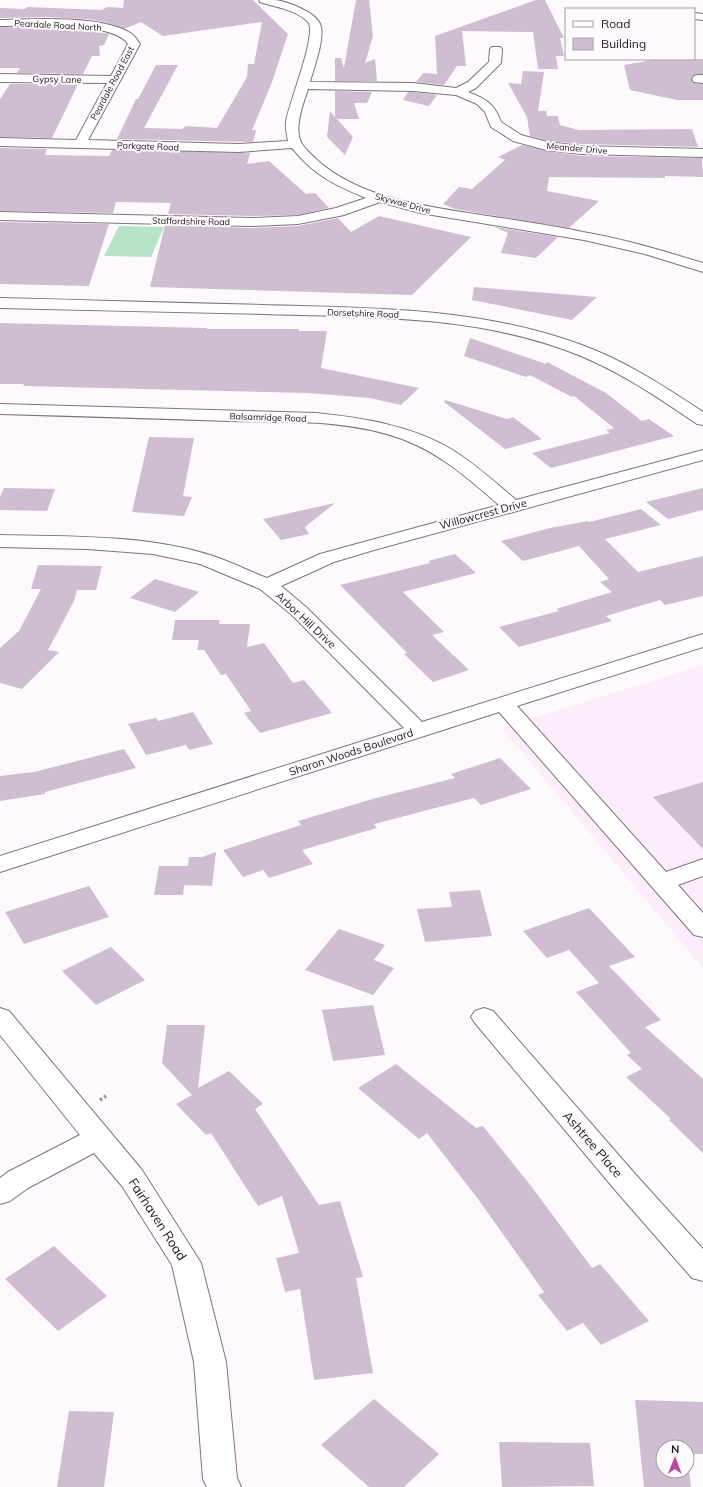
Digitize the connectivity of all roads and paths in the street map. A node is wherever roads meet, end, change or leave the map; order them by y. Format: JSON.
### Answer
{"nodes":[{"id":1,"x":266,"y":0,"type":"edge"},
{"id":2,"x":0,"y":23,"type":"edge"},
{"id":3,"x":115,"y":30,"type":"joint"},
{"id":4,"x":496,"y":49,"type":"dead end"},
{"id":5,"x":0,"y":78,"type":"edge"},
{"id":6,"x":114,"y":80,"type":"junction"},
{"id":7,"x":304,"y":85,"type":"junction"},
{"id":8,"x":458,"y":92,"type":"junction"},
{"id":9,"x":0,"y":142,"type":"edge"},
{"id":10,"x":80,"y":144,"type":"junction"},
{"id":11,"x":295,"y":144,"type":"junction"},
{"id":12,"x":703,"y":153,"type":"edge"},
{"id":13,"x":379,"y":198,"type":"junction"},
{"id":14,"x":0,"y":216,"type":"edge"},
{"id":15,"x":703,"y":268,"type":"edge"},
{"id":16,"x":0,"y":303,"type":"edge"},
{"id":17,"x":0,"y":409,"type":"edge"},
{"id":18,"x":703,"y":420,"type":"edge"},
{"id":19,"x":703,"y":455,"type":"edge"},
{"id":20,"x":512,"y":506,"type":"junction"},
{"id":21,"x":0,"y":541,"type":"edge"},
{"id":22,"x":267,"y":585,"type":"junction"},
{"id":23,"x":703,"y":640,"type":"edge"},
{"id":24,"x":503,"y":703,"type":"junction"},
{"id":25,"x":418,"y":730,"type":"junction"},
{"id":26,"x":0,"y":864,"type":"edge"},
{"id":27,"x":703,"y":867,"type":"edge"},
{"id":28,"x":662,"y":882,"type":"junction"},
{"id":29,"x":703,"y":929,"type":"edge"},
{"id":30,"x":0,"y":1017,"type":"edge"},
{"id":31,"x":484,"y":1017,"type":"dead end"},
{"id":32,"x":98,"y":1138,"type":"junction"},
{"id":33,"x":0,"y":1193,"type":"edge"},
{"id":34,"x":703,"y":1269,"type":"edge"},
{"id":35,"x":224,"y":1487,"type":"edge"}],
"edges":[{"from":1,"to":7,"type":"street"},
{"from":2,"to":3,"type":"street","name":"Peardale Road North"},
{"from":3,"to":6,"type":"street","name":"Peardale Road East"},
{"from":4,"to":8,"type":"street"},
{"from":5,"to":6,"type":"street","name":"Gypsy Lane"},
{"from":6,"to":10,"type":"street","name":"Peardale Road East"},
{"from":7,"to":8,"type":"street","name":"Meander Drive"},
{"from":7,"to":11,"type":"street"},
{"from":8,"to":12,"type":"street","name":"Meander Drive"},
{"from":9,"to":10,"type":"street","name":"Parkgate Road"},
{"from":10,"to":11,"type":"street","name":"Parkgate Road"},
{"from":11,"to":13,"type":"street","name":"Skywae Drive"},
{"from":13,"to":14,"type":"street","name":"Staffordshire Road"},
{"from":13,"to":15,"type":"street","name":"Skywae Drive"},
{"from":16,"to":18,"type":"street","name":"Dorsetshire Road"},
{"from":17,"to":20,"type":"street","name":"Balsamridge Road"},
{"from":19,"to":20,"type":"street","name":"Willowcrest Drive"},
{"from":20,"to":22,"type":"street","name":"Willowcrest Drive"},
{"from":21,"to":22,"type":"street","name":"Arbor Hill Drive"},
{"from":22,"to":25,"type":"street","name":"Arbor Hill Drive"},
{"from":23,"to":24,"type":"street","name":"Sharon Woods Boulevard"},
{"from":24,"to":25,"type":"street","name":"Sharon Woods Boulevard"},
{"from":24,"to":28,"type":"street"},
{"from":25,"to":26,"type":"street","name":"Sharon Woods Boulevard"},
{"from":27,"to":28,"type":"street"},
{"from":28,"to":29,"type":"street"},
{"from":30,"to":32,"type":"street","name":"Fairhaven Road"},
{"from":31,"to":34,"type":"street","name":"Ashtree Place"},
{"from":32,"to":33,"type":"street"},
{"from":32,"to":35,"type":"street","name":"Fairhaven Road"}]}
